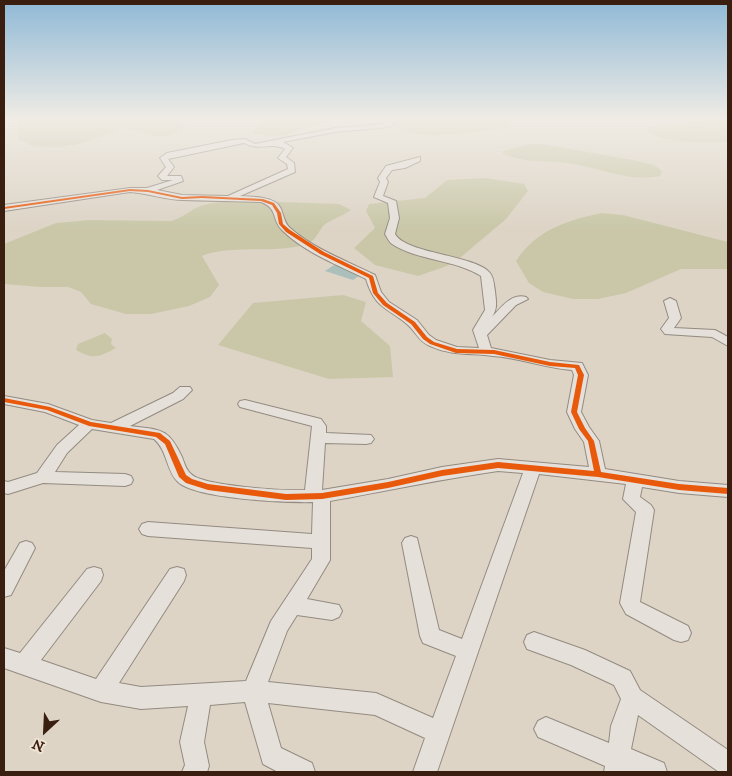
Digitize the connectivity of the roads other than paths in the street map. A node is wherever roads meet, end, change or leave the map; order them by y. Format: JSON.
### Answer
{"nodes":[{"id":1,"x":168,"y":156,"type":"edge"},
{"id":2,"x":283,"y":156,"type":"edge"},
{"id":3,"x":417,"y":159,"type":"dead end"},
{"id":4,"x":148,"y":191,"type":"junction"},
{"id":5,"x":229,"y":198,"type":"junction"},
{"id":6,"x":4,"y":208,"type":"edge"},
{"id":7,"x":522,"y":299,"type":"dead end"},
{"id":8,"x":670,"y":301,"type":"dead end"},
{"id":9,"x":480,"y":334,"type":"junction"},
{"id":10,"x":728,"y":342,"type":"edge"},
{"id":11,"x":486,"y":351,"type":"junction"},
{"id":12,"x":185,"y":390,"type":"dead end"},
{"id":13,"x":4,"y":400,"type":"edge"},
{"id":14,"x":245,"y":404,"type":"dead end"},
{"id":15,"x":88,"y":424,"type":"junction"},
{"id":16,"x":113,"y":429,"type":"junction"},
{"id":17,"x":318,"y":438,"type":"junction"},
{"id":18,"x":366,"y":439,"type":"dead end"},
{"id":19,"x":533,"y":468,"type":"junction"},
{"id":20,"x":598,"y":474,"type":"junction"},
{"id":21,"x":43,"y":477,"type":"junction"},
{"id":22,"x":125,"y":480,"type":"dead end"},
{"id":23,"x":635,"y":480,"type":"junction"},
{"id":24,"x":4,"y":487,"type":"edge"},
{"id":25,"x":728,"y":491,"type":"edge"},
{"id":26,"x":318,"y":496,"type":"junction"},
{"id":27,"x":148,"y":529,"type":"dead end"},
{"id":28,"x":321,"y":542,"type":"junction"},
{"id":29,"x":411,"y":543,"type":"dead end"},
{"id":30,"x":26,"y":548,"type":"dead end"},
{"id":31,"x":94,"y":575,"type":"dead end"},
{"id":32,"x":177,"y":575,"type":"dead end"},
{"id":33,"x":4,"y":589,"type":"edge"},
{"id":34,"x":292,"y":606,"type":"junction"},
{"id":35,"x":332,"y":611,"type":"dead end"},
{"id":36,"x":681,"y":633,"type":"dead end"},
{"id":37,"x":534,"y":642,"type":"dead end"},
{"id":38,"x":468,"y":651,"type":"junction"},
{"id":39,"x":14,"y":661,"type":"edge"},
{"id":40,"x":101,"y":691,"type":"junction"},
{"id":41,"x":253,"y":691,"type":"junction"},
{"id":42,"x":201,"y":695,"type":"junction"},
{"id":43,"x":632,"y":698,"type":"junction"},
{"id":44,"x":546,"y":729,"type":"dead end"},
{"id":45,"x":440,"y":732,"type":"junction"},
{"id":46,"x":618,"y":763,"type":"edge"},
{"id":47,"x":728,"y":764,"type":"edge"},
{"id":48,"x":194,"y":772,"type":"edge"},
{"id":49,"x":304,"y":772,"type":"edge"},
{"id":50,"x":425,"y":772,"type":"edge"},
{"id":51,"x":655,"y":772,"type":"edge"}],
"edges":[{"from":1,"to":4,"type":"street"},
{"from":2,"to":5,"type":"street"},
{"from":3,"to":9,"type":"street"},
{"from":4,"to":5,"type":"street"},
{"from":4,"to":6,"type":"street"},
{"from":5,"to":11,"type":"street"},
{"from":7,"to":9,"type":"street"},
{"from":8,"to":10,"type":"street"},
{"from":9,"to":11,"type":"street"},
{"from":11,"to":20,"type":"street"},
{"from":12,"to":16,"type":"street"},
{"from":13,"to":15,"type":"street"},
{"from":14,"to":17,"type":"street"},
{"from":15,"to":16,"type":"street"},
{"from":15,"to":21,"type":"street"},
{"from":16,"to":26,"type":"street"},
{"from":17,"to":18,"type":"street"},
{"from":17,"to":26,"type":"street"},
{"from":19,"to":20,"type":"street"},
{"from":19,"to":26,"type":"street"},
{"from":19,"to":38,"type":"street"},
{"from":20,"to":23,"type":"street"},
{"from":21,"to":22,"type":"street"},
{"from":21,"to":24,"type":"street"},
{"from":23,"to":25,"type":"street"},
{"from":23,"to":36,"type":"street"},
{"from":26,"to":28,"type":"street"},
{"from":27,"to":28,"type":"street"},
{"from":28,"to":34,"type":"street"},
{"from":29,"to":38,"type":"street"},
{"from":30,"to":33,"type":"street"},
{"from":31,"to":39,"type":"street"},
{"from":32,"to":40,"type":"street"},
{"from":34,"to":35,"type":"street"},
{"from":34,"to":41,"type":"street"},
{"from":37,"to":43,"type":"street"},
{"from":38,"to":45,"type":"street"},
{"from":39,"to":40,"type":"street"},
{"from":40,"to":42,"type":"street"},
{"from":41,"to":42,"type":"street"},
{"from":41,"to":45,"type":"street"},
{"from":41,"to":49,"type":"street"},
{"from":42,"to":48,"type":"street"},
{"from":43,"to":46,"type":"street"},
{"from":43,"to":47,"type":"street"},
{"from":44,"to":46,"type":"street"},
{"from":45,"to":50,"type":"street"},
{"from":46,"to":51,"type":"street"}]}
